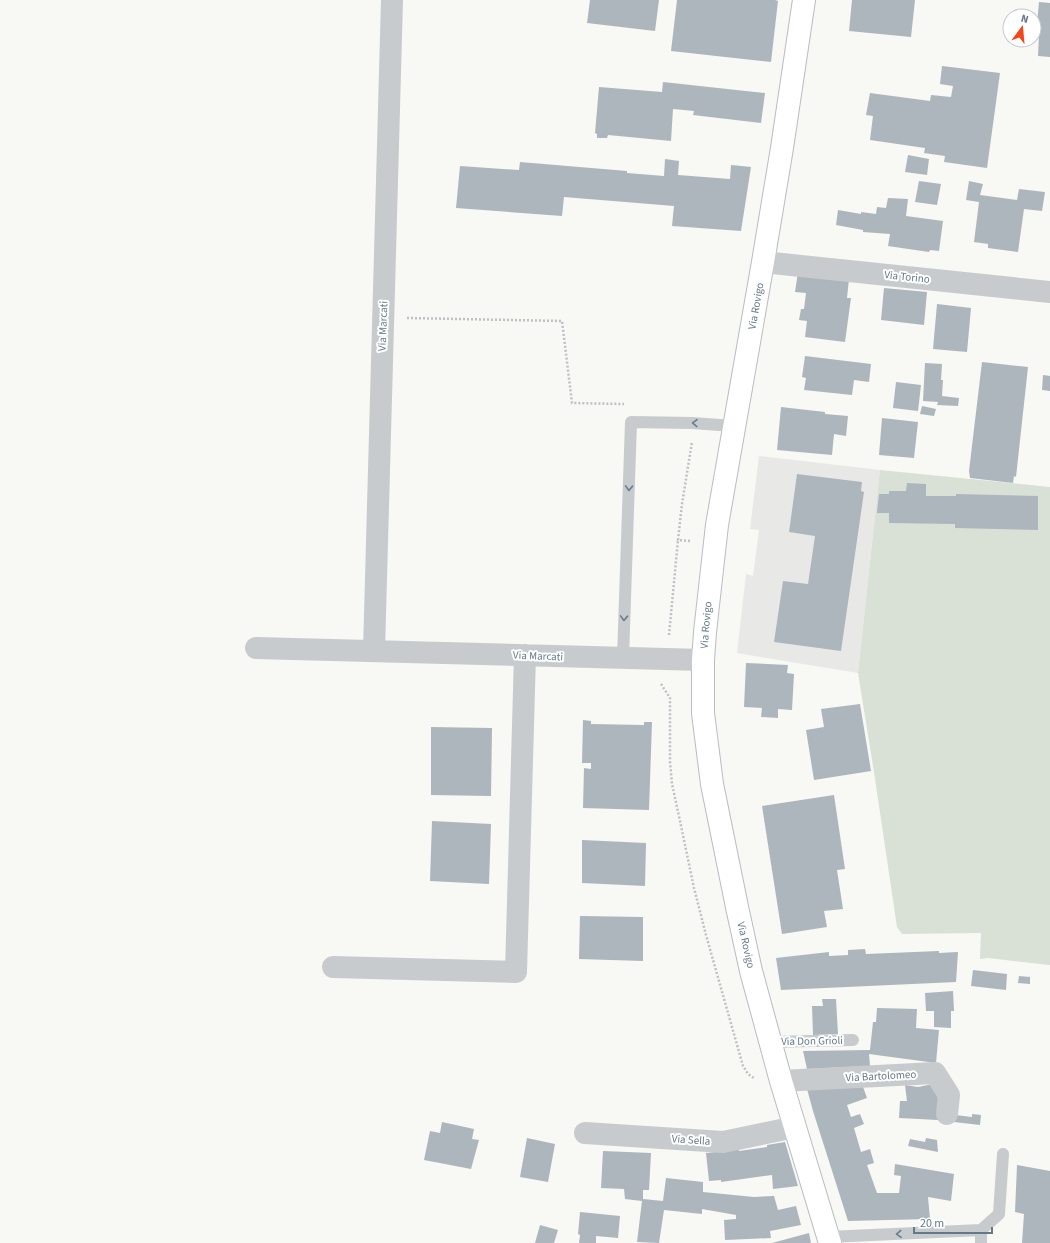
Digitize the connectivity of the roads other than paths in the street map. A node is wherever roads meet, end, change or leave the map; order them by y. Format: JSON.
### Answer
{"nodes":[{"id":1,"x":392,"y":0,"type":"edge"},
{"id":2,"x":804,"y":0,"type":"edge"},
{"id":3,"x":763,"y":262,"type":"junction"},
{"id":4,"x":1050,"y":292,"type":"edge"},
{"id":5,"x":734,"y":426,"type":"junction"},
{"id":6,"x":256,"y":648,"type":"dead end"},
{"id":7,"x":374,"y":651,"type":"junction"},
{"id":8,"x":525,"y":656,"type":"junction"},
{"id":9,"x":623,"y":658,"type":"junction"},
{"id":10,"x":703,"y":660,"type":"junction"},
{"id":11,"x":333,"y":967,"type":"dead end"},
{"id":12,"x":854,"y":1040,"type":"dead end"},
{"id":13,"x":771,"y":1042,"type":"junction"},
{"id":14,"x":781,"y":1081,"type":"junction"},
{"id":15,"x":947,"y":1114,"type":"dead end"},
{"id":16,"x":795,"y":1127,"type":"junction"},
{"id":17,"x":585,"y":1133,"type":"dead end"},
{"id":18,"x":1003,"y":1154,"type":"dead end"},
{"id":19,"x":981,"y":1230,"type":"junction"},
{"id":20,"x":829,"y":1240,"type":"edge"},
{"id":21,"x":981,"y":1243,"type":"edge"}],
"edges":[{"from":1,"to":7,"type":"street","name":"Via Marcati"},
{"from":2,"to":3,"type":"main road","name":"Via Rovigo"},
{"from":3,"to":4,"type":"street","name":"Via Torino"},
{"from":3,"to":5,"type":"main road","name":"Via Rovigo"},
{"from":5,"to":9,"type":"lane","one_way":true},
{"from":5,"to":10,"type":"main road","name":"Via Rovigo"},
{"from":6,"to":7,"type":"street","name":"Via Marcati"},
{"from":7,"to":8,"type":"street","name":"Via Marcati"},
{"from":8,"to":9,"type":"street","name":"Via Marcati"},
{"from":8,"to":11,"type":"street"},
{"from":9,"to":10,"type":"street","name":"Via Marcati"},
{"from":10,"to":13,"type":"main road","name":"Via Rovigo"},
{"from":12,"to":13,"type":"lane","name":"Via Don Grioli"},
{"from":13,"to":14,"type":"main road","name":"Via Rovigo"},
{"from":14,"to":15,"type":"street","name":"Via Bartolomeo"},
{"from":14,"to":16,"type":"main road","name":"Via Rovigo"},
{"from":16,"to":17,"type":"street","name":"Via Sella"},
{"from":16,"to":20,"type":"main road","name":"Via Rovigo"},
{"from":18,"to":19,"type":"lane"},
{"from":19,"to":20,"type":"lane","one_way":true},
{"from":19,"to":21,"type":"lane"}]}
